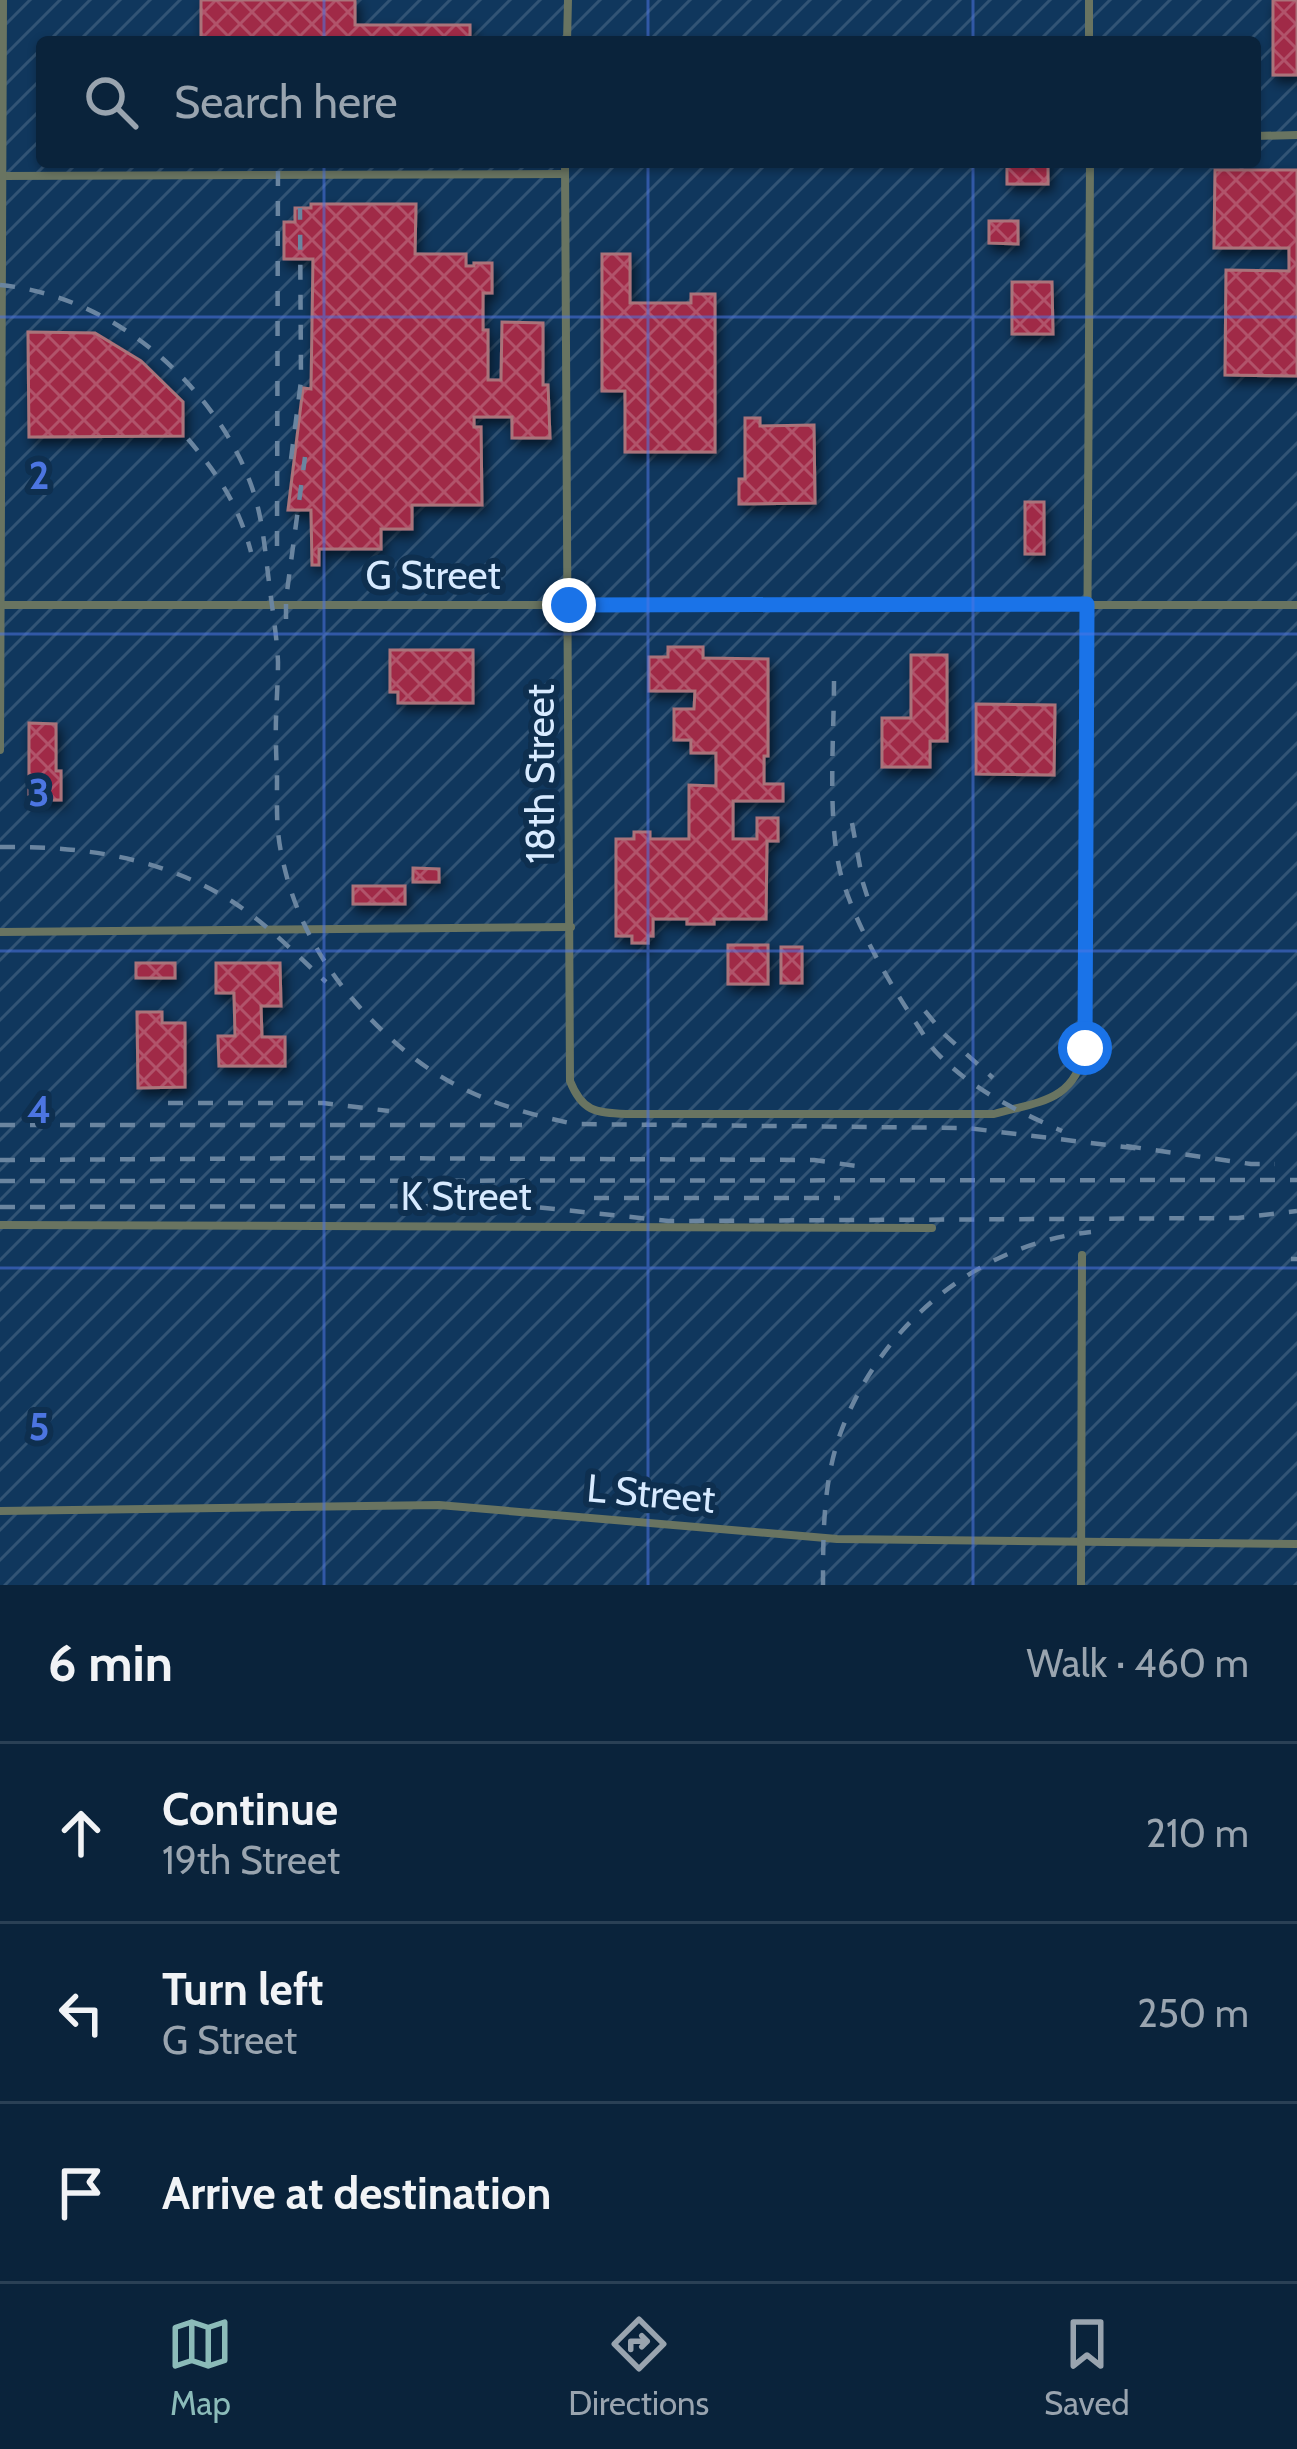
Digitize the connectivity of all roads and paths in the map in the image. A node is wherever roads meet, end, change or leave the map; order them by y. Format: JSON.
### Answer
{"nodes":[{"id":1,"x":3,"y":0,"type":"edge"},
{"id":2,"x":568,"y":0,"type":"edge"},
{"id":3,"x":1089,"y":0,"type":"edge"},
{"id":4,"x":2,"y":18,"type":"edge"},
{"id":5,"x":567,"y":36,"type":"edge"},
{"id":6,"x":1089,"y":36,"type":"edge"},
{"id":7,"x":1297,"y":135,"type":"edge"},
{"id":8,"x":1261,"y":136,"type":"edge"},
{"id":9,"x":566,"y":168,"type":"edge"},
{"id":10,"x":1090,"y":168,"type":"edge"},
{"id":11,"x":565,"y":174,"type":"junction"},
{"id":12,"x":3,"y":176,"type":"edge"},
{"id":13,"x":1087,"y":604,"type":"junction"},
{"id":14,"x":1,"y":605,"type":"edge"},
{"id":15,"x":569,"y":605,"type":"junction"},
{"id":16,"x":1297,"y":605,"type":"edge"},
{"id":17,"x":0,"y":750,"type":"edge"},
{"id":18,"x":571,"y":927,"type":"junction"},
{"id":19,"x":0,"y":932,"type":"edge"},
{"id":20,"x":0,"y":1225,"type":"edge"},
{"id":21,"x":932,"y":1228,"type":"dead end"},
{"id":22,"x":1082,"y":1255,"type":"dead end"},
{"id":23,"x":0,"y":1511,"type":"edge"},
{"id":24,"x":1082,"y":1541,"type":"junction"},
{"id":25,"x":1297,"y":1544,"type":"edge"},
{"id":26,"x":1082,"y":1585,"type":"edge"}],
"edges":[{"from":1,"to":4,"type":"lane"},
{"from":2,"to":5,"type":"lane"},
{"from":3,"to":6,"type":"lane"},
{"from":4,"to":12,"type":"lane"},
{"from":7,"to":8,"type":"lane"},
{"from":9,"to":11,"type":"lane","name":"18th Street"},
{"from":10,"to":13,"type":"lane"},
{"from":11,"to":12,"type":"lane"},
{"from":11,"to":15,"type":"lane","name":"18th Street"},
{"from":12,"to":14,"type":"lane"},
{"from":13,"to":15,"type":"lane","name":"G Street"},
{"from":13,"to":16,"type":"lane","name":"G Street"},
{"from":13,"to":18,"type":"lane","name":"18th Street"},
{"from":14,"to":15,"type":"lane","name":"G Street"},
{"from":14,"to":17,"type":"lane"},
{"from":15,"to":18,"type":"lane","name":"18th Street"},
{"from":18,"to":19,"type":"lane"},
{"from":20,"to":21,"type":"lane","name":"K Street"},
{"from":22,"to":24,"type":"lane"},
{"from":23,"to":24,"type":"lane","name":"L Street"},
{"from":24,"to":25,"type":"lane","name":"L Street"},
{"from":24,"to":26,"type":"lane"}]}
